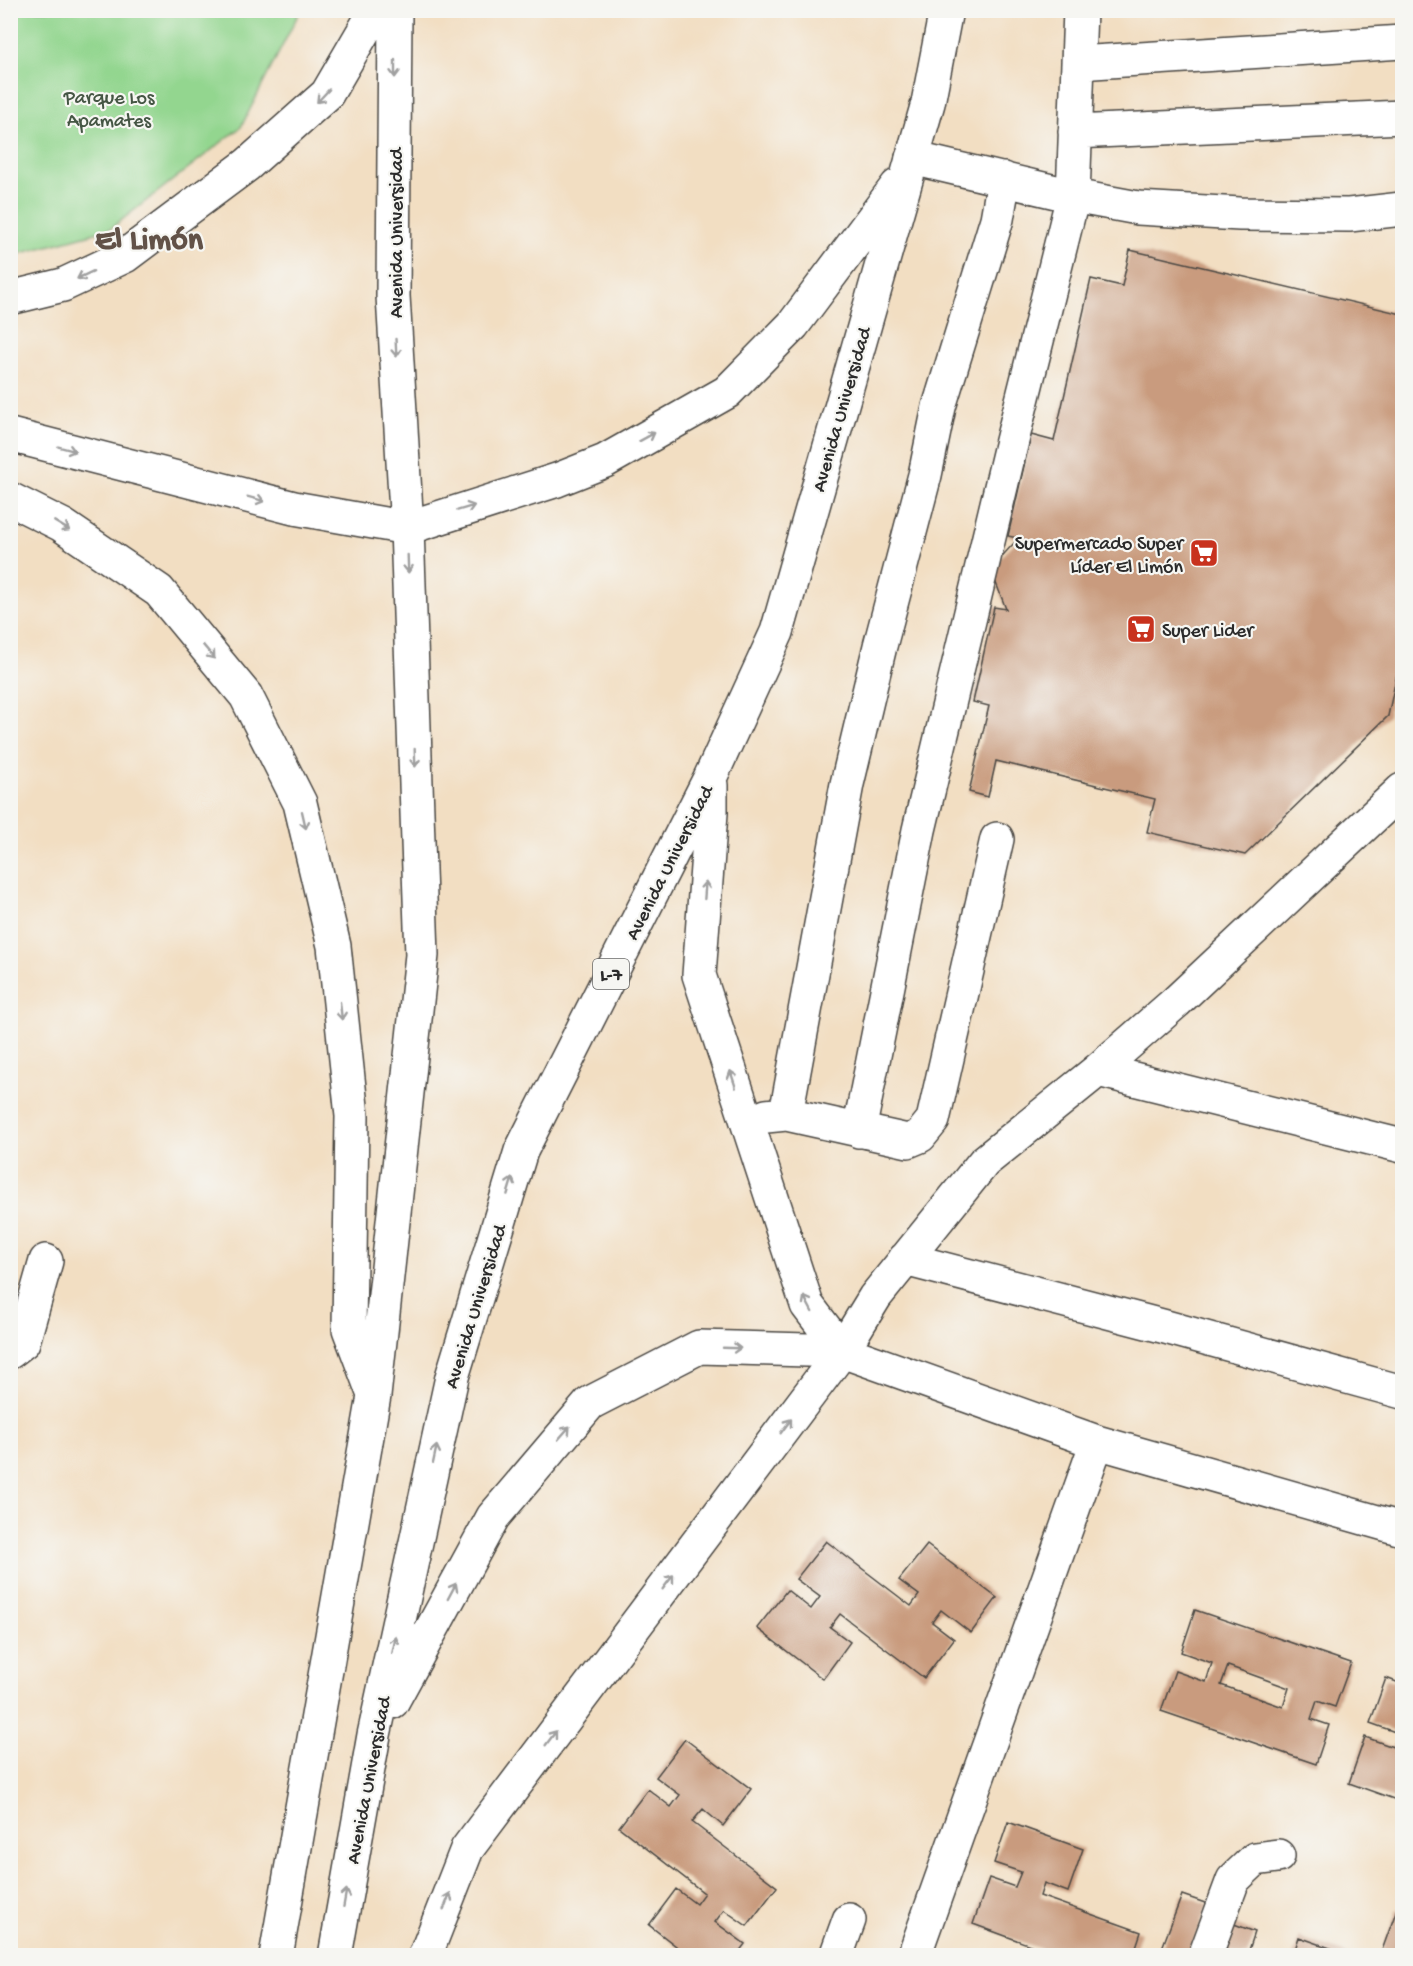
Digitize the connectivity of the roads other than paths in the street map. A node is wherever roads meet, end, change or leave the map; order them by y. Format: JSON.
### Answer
{"nodes":[{"id":1,"x":376,"y":10,"type":"edge"},
{"id":2,"x":395,"y":10,"type":"edge"},
{"id":3,"x":946,"y":10,"type":"edge"},
{"id":4,"x":1080,"y":10,"type":"edge"},
{"id":5,"x":1402,"y":42,"type":"edge"},
{"id":6,"x":1078,"y":63,"type":"junction"},
{"id":7,"x":1402,"y":117,"type":"edge"},
{"id":8,"x":1075,"y":132,"type":"junction"},
{"id":9,"x":910,"y":164,"type":"junction"},
{"id":10,"x":1005,"y":179,"type":"junction"},
{"id":11,"x":1073,"y":196,"type":"junction"},
{"id":12,"x":1402,"y":209,"type":"edge"},
{"id":13,"x":10,"y":298,"type":"edge"},
{"id":14,"x":10,"y":435,"type":"edge"},
{"id":15,"x":10,"y":499,"type":"edge"},
{"id":16,"x":407,"y":528,"type":"junction"},
{"id":17,"x":711,"y":778,"type":"junction"},
{"id":18,"x":1402,"y":790,"type":"edge"},
{"id":19,"x":998,"y":838,"type":"dead end"},
{"id":20,"x":1098,"y":1070,"type":"junction"},
{"id":21,"x":786,"y":1114,"type":"junction"},
{"id":22,"x":746,"y":1118,"type":"junction"},
{"id":23,"x":859,"y":1131,"type":"junction"},
{"id":24,"x":1402,"y":1146,"type":"edge"},
{"id":25,"x":905,"y":1259,"type":"junction"},
{"id":26,"x":46,"y":1261,"type":"dead end"},
{"id":27,"x":842,"y":1351,"type":"junction"},
{"id":28,"x":10,"y":1352,"type":"edge"},
{"id":29,"x":1402,"y":1392,"type":"edge"},
{"id":30,"x":374,"y":1396,"type":"junction"},
{"id":31,"x":1097,"y":1443,"type":"junction"},
{"id":32,"x":1402,"y":1529,"type":"edge"},
{"id":33,"x":374,"y":1735,"type":"junction"},
{"id":34,"x":1278,"y":1856,"type":"dead end"},
{"id":35,"x":849,"y":1920,"type":"dead end"},
{"id":36,"x":276,"y":1956,"type":"edge"},
{"id":37,"x":334,"y":1956,"type":"edge"},
{"id":38,"x":425,"y":1956,"type":"edge"},
{"id":39,"x":836,"y":1956,"type":"edge"},
{"id":40,"x":914,"y":1956,"type":"edge"},
{"id":41,"x":1205,"y":1956,"type":"edge"}],
"edges":[{"from":1,"to":13,"type":"main road","one_way":true},
{"from":2,"to":16,"type":"main road","name":"Avenida Universidad","one_way":true},
{"from":3,"to":9,"type":"main road","name":"Avenida Universidad","number":"L-7"},
{"from":4,"to":6,"type":"main road"},
{"from":5,"to":6,"type":"main road"},
{"from":6,"to":8,"type":"main road"},
{"from":7,"to":8,"type":"main road"},
{"from":8,"to":11,"type":"main road"},
{"from":9,"to":10,"type":"main road"},
{"from":16,"to":9,"type":"main road","one_way":true},
{"from":9,"to":17,"type":"main road","name":"Avenida Universidad","number":"L-7"},
{"from":10,"to":11,"type":"main road"},
{"from":10,"to":21,"type":"main road"},
{"from":11,"to":12,"type":"main road"},
{"from":11,"to":23,"type":"main road"},
{"from":14,"to":16,"type":"main road","one_way":true},
{"from":15,"to":30,"type":"main road","one_way":true},
{"from":16,"to":30,"type":"main road","name":"Avenida Universidad","one_way":true},
{"from":22,"to":17,"type":"main road","one_way":true},
{"from":33,"to":17,"type":"main road","name":"Avenida Universidad","number":"L-7","one_way":true},
{"from":18,"to":20,"type":"main road"},
{"from":19,"to":23,"type":"main road"},
{"from":20,"to":24,"type":"main road"},
{"from":20,"to":25,"type":"main road"},
{"from":21,"to":22,"type":"main road"},
{"from":21,"to":23,"type":"main road"},
{"from":27,"to":22,"type":"main road","one_way":true},
{"from":25,"to":27,"type":"main road"},
{"from":25,"to":29,"type":"main road"},
{"from":26,"to":28,"type":"main road"},
{"from":27,"to":31,"type":"main road"},
{"from":33,"to":27,"type":"main road","one_way":true},
{"from":38,"to":27,"type":"main road","one_way":true},
{"from":30,"to":36,"type":"main road","name":"Avenida Universidad"},
{"from":31,"to":32,"type":"main road"},
{"from":31,"to":40,"type":"main road"},
{"from":37,"to":33,"type":"main road","name":"Avenida Universidad","number":"L-7","one_way":true},
{"from":34,"to":41,"type":"main road"},
{"from":35,"to":39,"type":"main road"}]}
